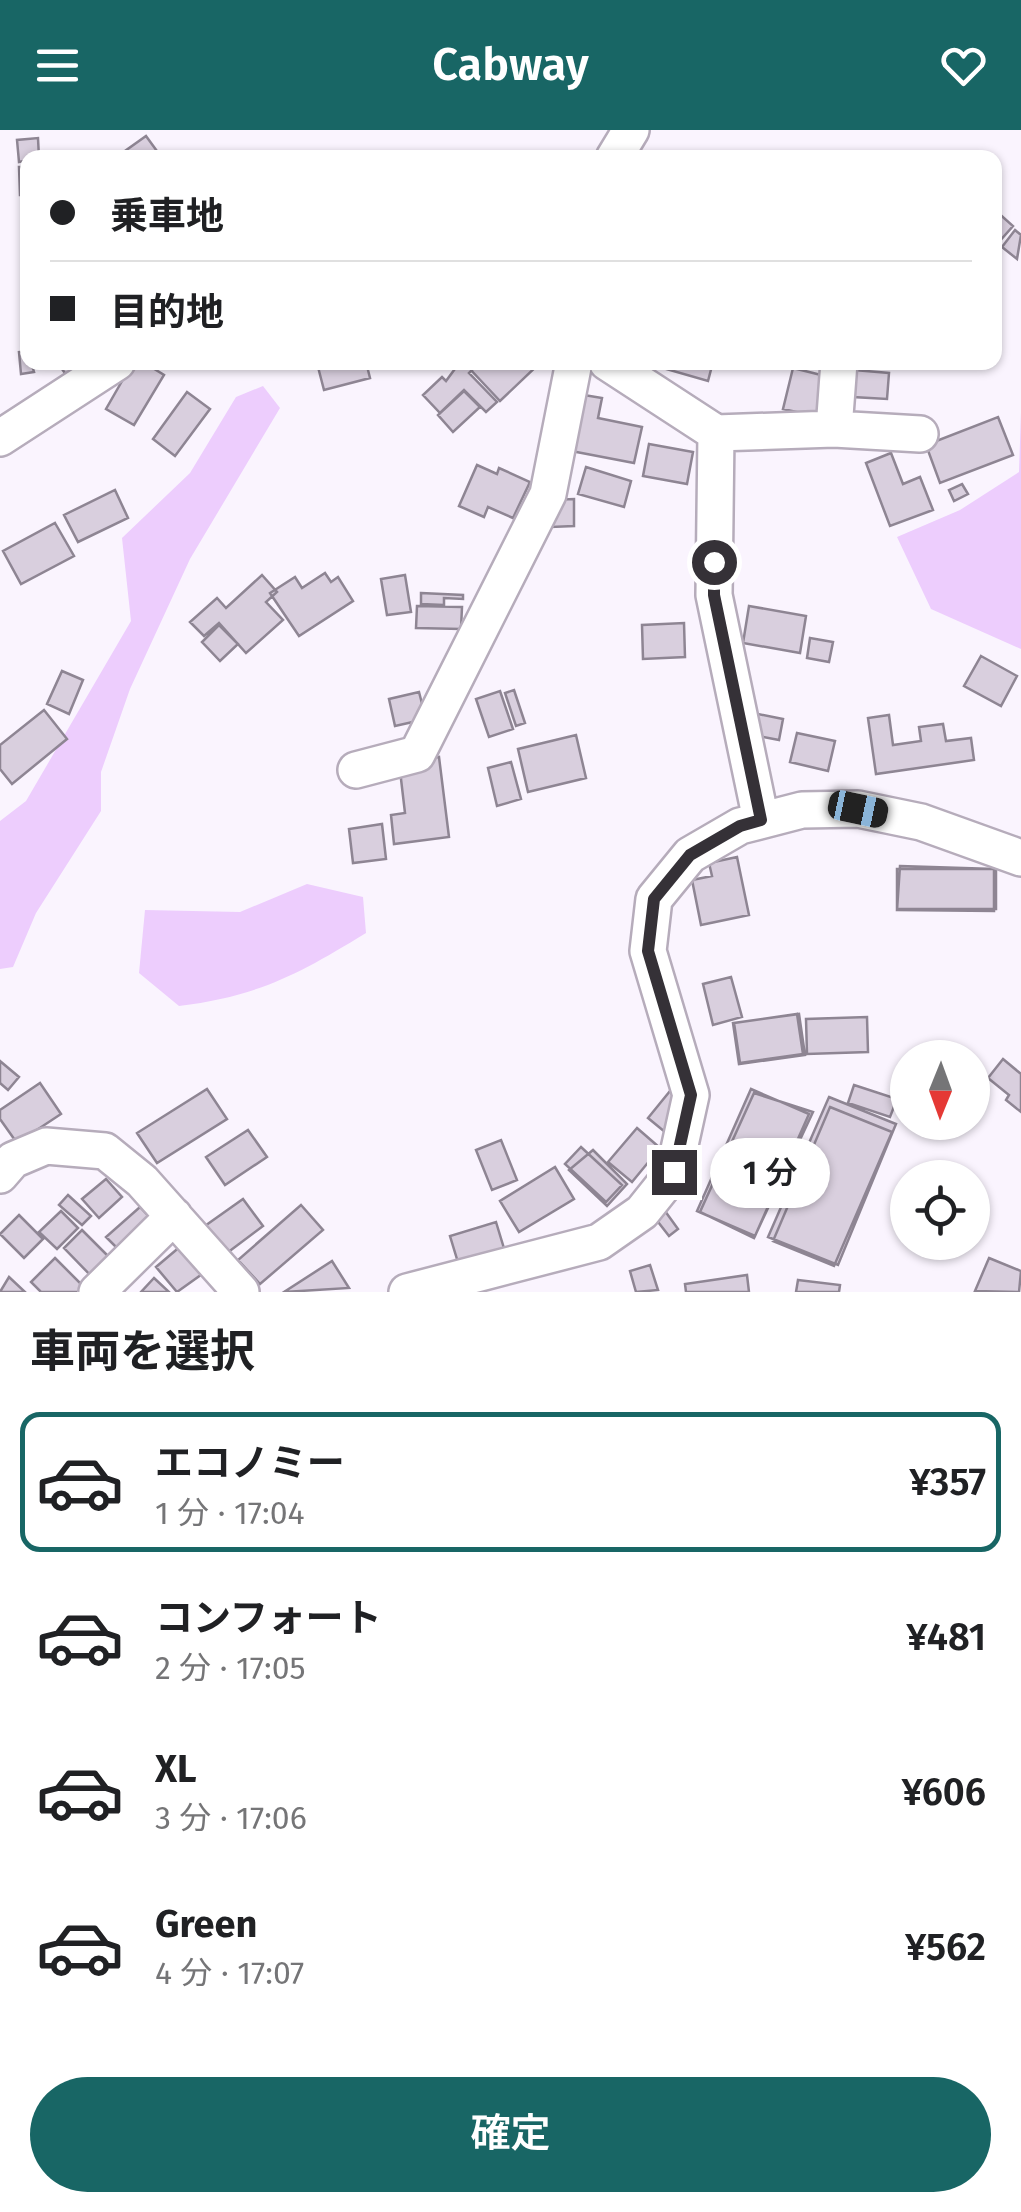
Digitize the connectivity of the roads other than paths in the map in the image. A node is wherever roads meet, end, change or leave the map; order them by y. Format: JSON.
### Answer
{"nodes":[{"id":1,"x":104,"y":370,"type":"edge"},
{"id":2,"x":572,"y":370,"type":"edge"},
{"id":3,"x":619,"y":370,"type":"edge"},
{"id":4,"x":838,"y":370,"type":"edge"},
{"id":5,"x":834,"y":430,"type":"junction"},
{"id":6,"x":716,"y":434,"type":"junction"},
{"id":7,"x":920,"y":434,"type":"dead end"},
{"id":8,"x":0,"y":438,"type":"edge"},
{"id":9,"x":356,"y":770,"type":"dead end"},
{"id":10,"x":761,"y":820,"type":"junction"},
{"id":11,"x":1021,"y":858,"type":"edge"},
{"id":12,"x":0,"y":1175,"type":"edge"},
{"id":13,"x":174,"y":1216,"type":"junction"},
{"id":14,"x":98,"y":1292,"type":"edge"},
{"id":15,"x":241,"y":1292,"type":"edge"},
{"id":16,"x":406,"y":1292,"type":"edge"}],
"edges":[{"from":1,"to":8,"type":"street"},
{"from":2,"to":9,"type":"street"},
{"from":3,"to":6,"type":"street"},
{"from":4,"to":5,"type":"street"},
{"from":5,"to":6,"type":"street"},
{"from":5,"to":7,"type":"street"},
{"from":6,"to":10,"type":"street"},
{"from":10,"to":11,"type":"street"},
{"from":10,"to":16,"type":"street"},
{"from":12,"to":13,"type":"street"},
{"from":13,"to":14,"type":"street"},
{"from":13,"to":15,"type":"street"}]}
